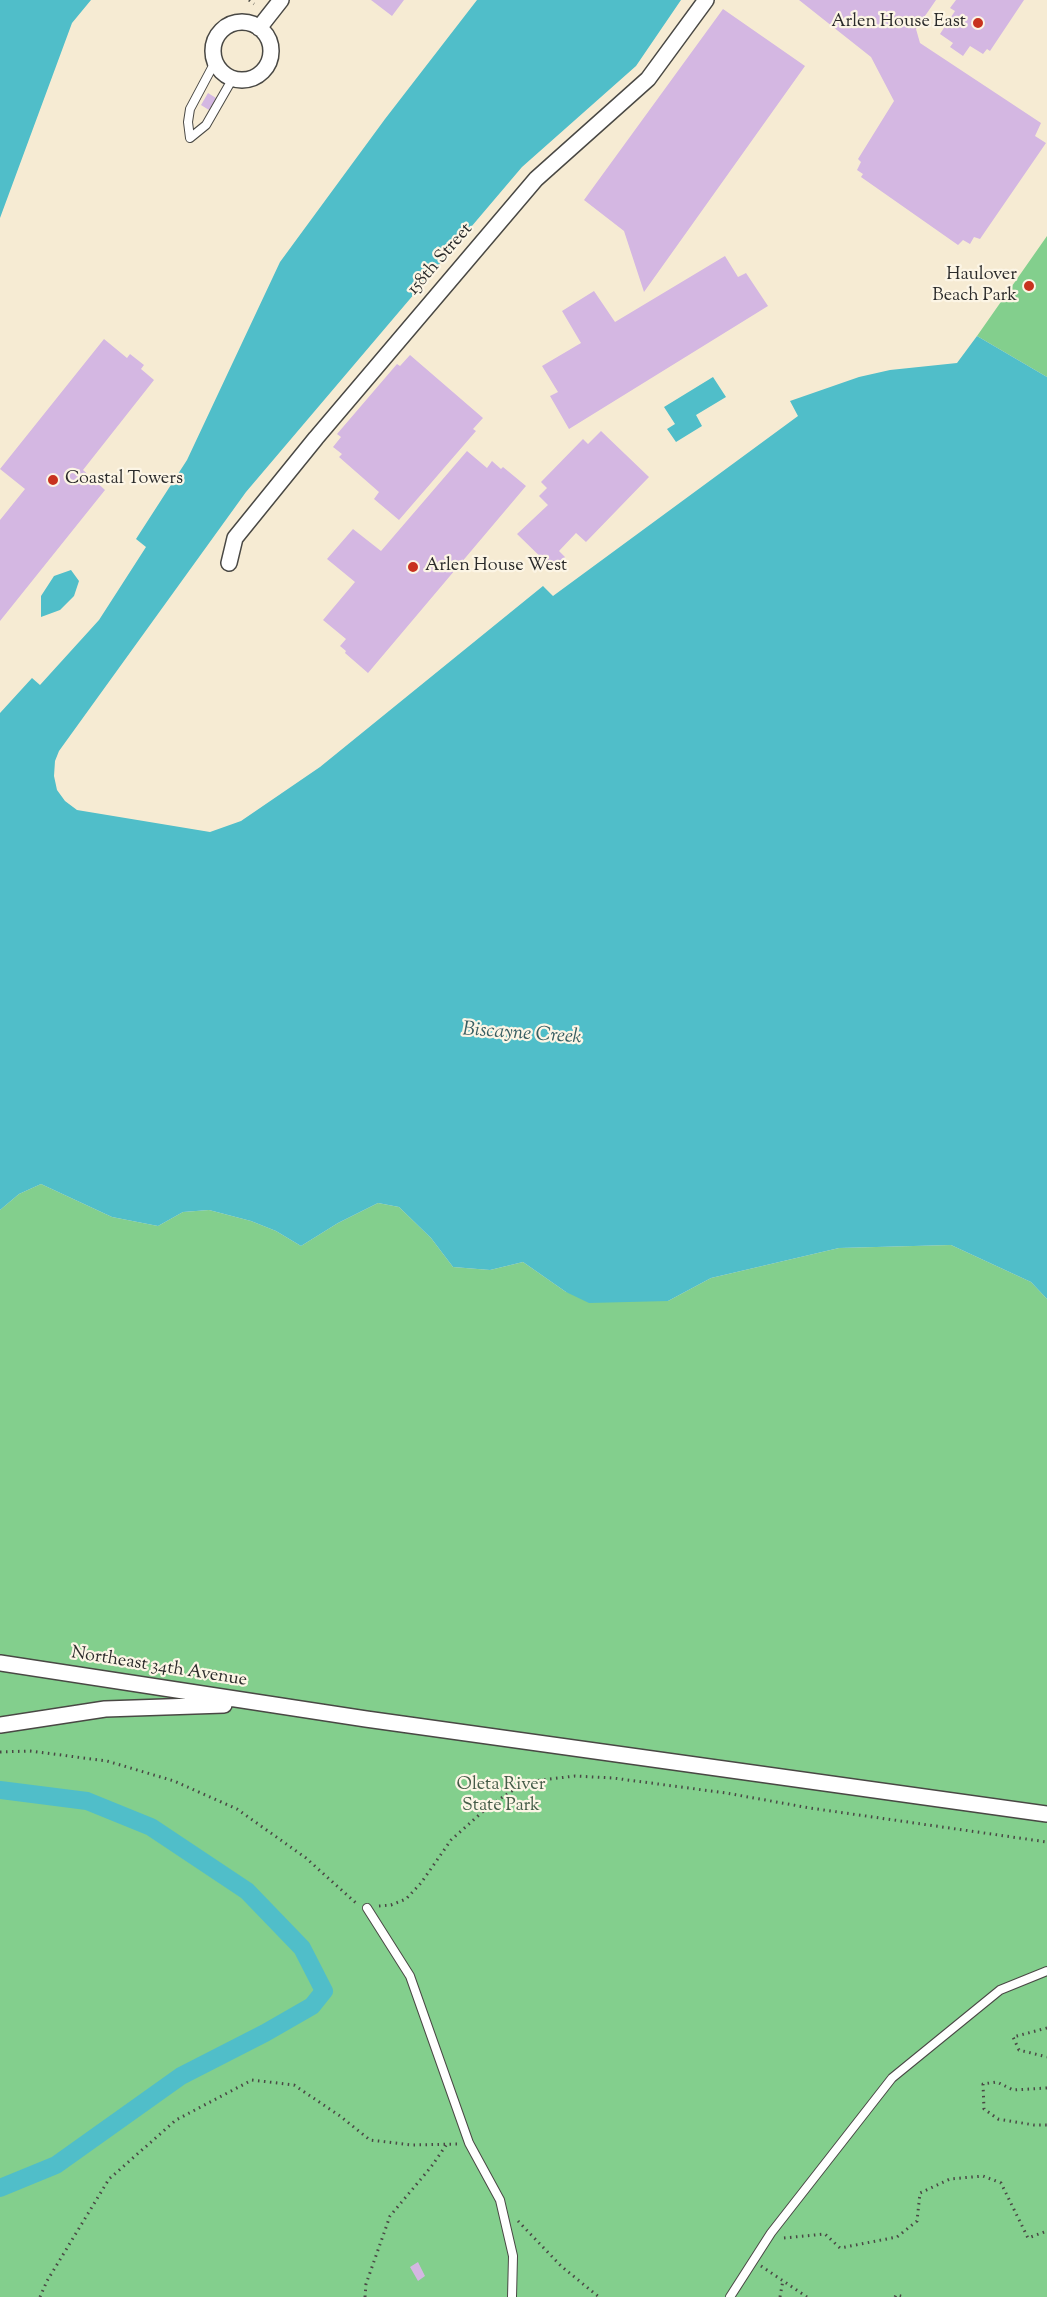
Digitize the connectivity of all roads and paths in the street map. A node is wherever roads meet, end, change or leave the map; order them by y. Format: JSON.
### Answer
{"nodes":[{"id":1,"x":249,"y":0,"type":"edge"},
{"id":2,"x":281,"y":0,"type":"edge"},
{"id":3,"x":706,"y":0,"type":"edge"},
{"id":4,"x":254,"y":4,"type":"dead end"},
{"id":5,"x":259,"y":28,"type":"junction"},
{"id":6,"x":215,"y":62,"type":"junction"},
{"id":7,"x":233,"y":78,"type":"junction"},
{"id":8,"x":229,"y":564,"type":"dead end"},
{"id":9,"x":0,"y":1663,"type":"edge"},
{"id":10,"x":264,"y":1704,"type":"junction"},
{"id":11,"x":0,"y":1725,"type":"edge"},
{"id":12,"x":0,"y":1752,"type":"edge"},
{"id":13,"x":1047,"y":1814,"type":"edge"},
{"id":14,"x":1047,"y":1842,"type":"edge"},
{"id":15,"x":367,"y":1908,"type":"junction"},
{"id":16,"x":1047,"y":1971,"type":"edge"},
{"id":17,"x":1047,"y":2028,"type":"edge"},
{"id":18,"x":1047,"y":2058,"type":"edge"},
{"id":19,"x":1047,"y":2088,"type":"edge"},
{"id":20,"x":1047,"y":2125,"type":"edge"},
{"id":21,"x":469,"y":2143,"type":"junction"},
{"id":22,"x":447,"y":2144,"type":"junction"},
{"id":23,"x":500,"y":2200,"type":"junction"},
{"id":24,"x":1047,"y":2231,"type":"edge"},
{"id":25,"x":767,"y":2240,"type":"junction"},
{"id":26,"x":753,"y":2261,"type":"junction"},
{"id":27,"x":783,"y":2280,"type":"junction"},
{"id":28,"x":40,"y":2297,"type":"edge"},
{"id":29,"x":365,"y":2297,"type":"edge"},
{"id":30,"x":512,"y":2297,"type":"edge"},
{"id":31,"x":599,"y":2297,"type":"edge"},
{"id":32,"x":730,"y":2297,"type":"edge"},
{"id":33,"x":780,"y":2297,"type":"edge"},
{"id":34,"x":807,"y":2297,"type":"edge"},
{"id":35,"x":895,"y":2297,"type":"edge"},
{"id":36,"x":905,"y":2297,"type":"edge"}],
"edges":[{"from":1,"to":4,"type":"path"},
{"from":2,"to":5,"type":"street"},
{"from":3,"to":8,"type":"street","name":"158th Street"},
{"from":5,"to":6,"type":"street"},
{"from":5,"to":7,"type":"street"},
{"from":6,"to":7,"type":"street"},
{"from":6,"to":7,"type":"lane"},
{"from":9,"to":10,"type":"street","name":"Northeast 34th Avenue"},
{"from":10,"to":11,"type":"street","name":"Northeast 34th Avenue"},
{"from":10,"to":13,"type":"street"},
{"from":12,"to":15,"type":"path"},
{"from":14,"to":15,"type":"path"},
{"from":15,"to":21,"type":"lane"},
{"from":16,"to":25,"type":"lane"},
{"from":17,"to":18,"type":"path"},
{"from":19,"to":20,"type":"path"},
{"from":21,"to":22,"type":"path"},
{"from":21,"to":23,"type":"lane"},
{"from":22,"to":28,"type":"path"},
{"from":22,"to":29,"type":"path"},
{"from":23,"to":30,"type":"lane"},
{"from":23,"to":31,"type":"path"},
{"from":24,"to":25,"type":"path"},
{"from":25,"to":26,"type":"lane"},
{"from":26,"to":27,"type":"path"},
{"from":26,"to":32,"type":"lane"},
{"from":27,"to":33,"type":"path"},
{"from":27,"to":34,"type":"path"},
{"from":35,"to":36,"type":"path"}]}
